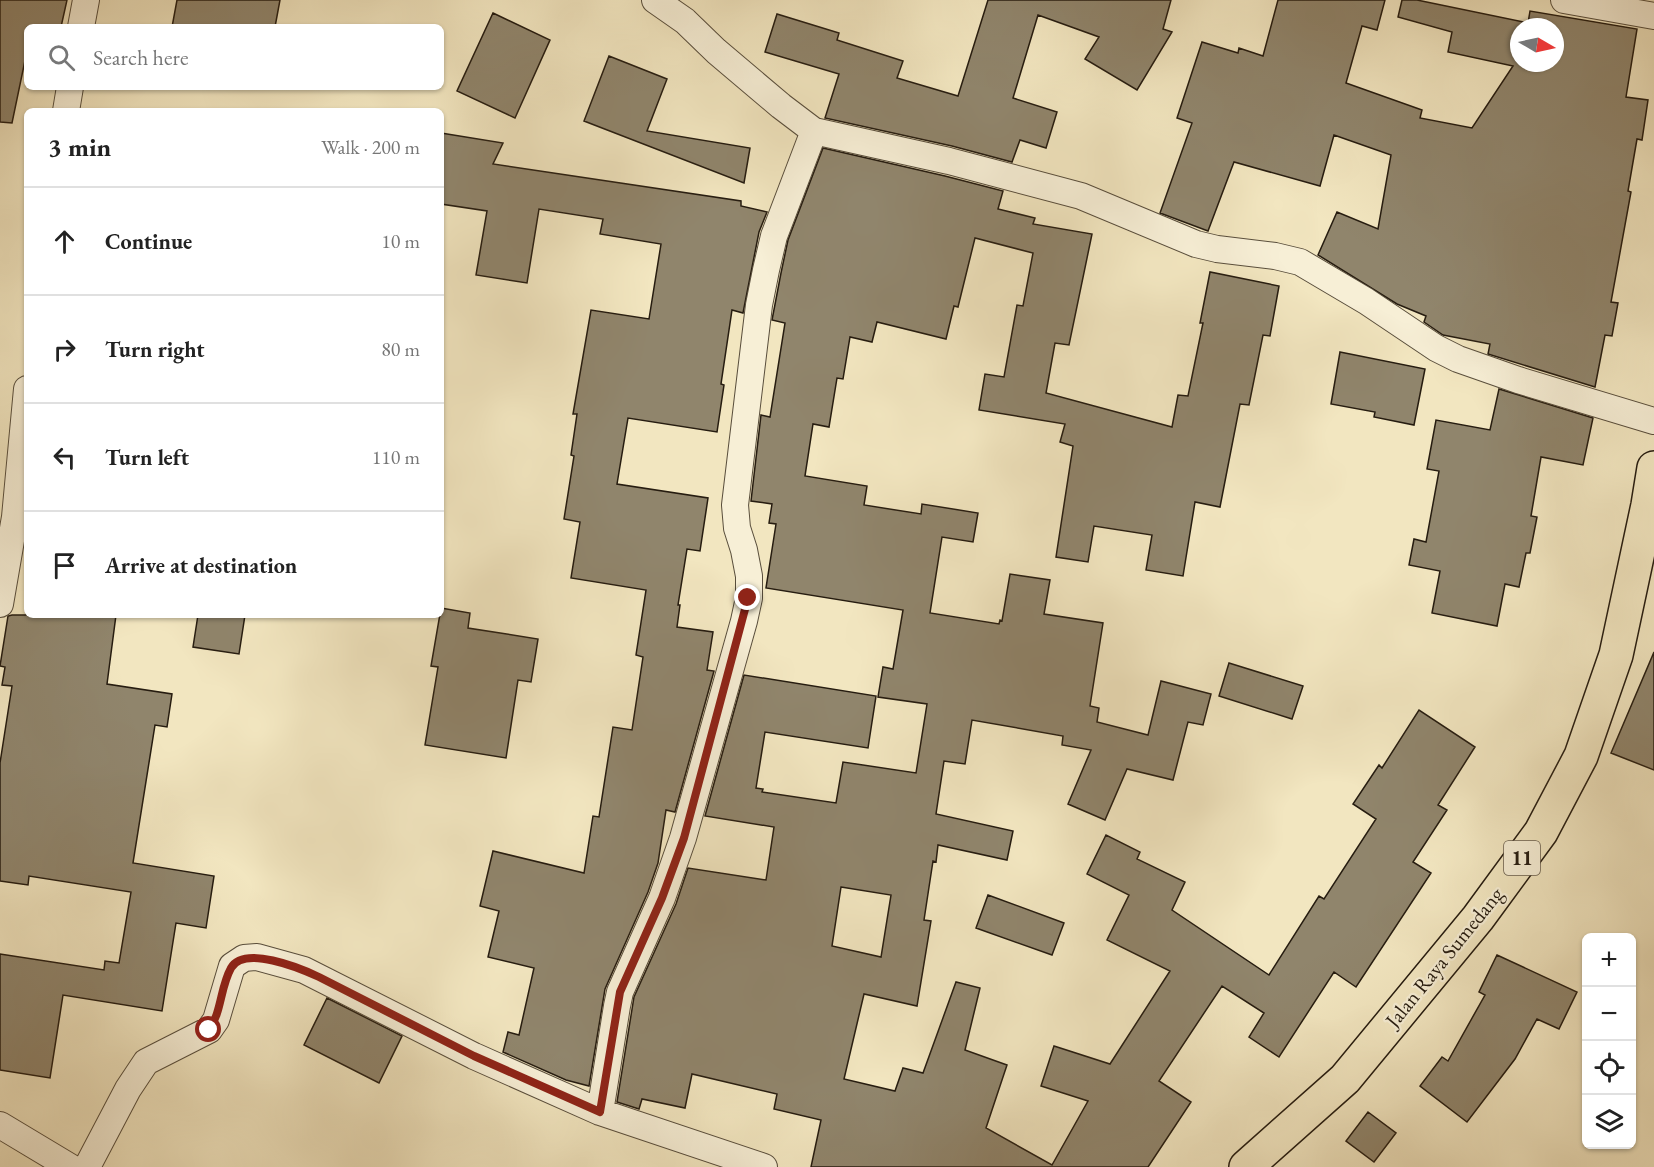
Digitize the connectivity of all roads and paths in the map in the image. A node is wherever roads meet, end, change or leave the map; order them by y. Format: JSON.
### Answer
{"nodes":[{"id":1,"x":86,"y":0,"type":"edge"},
{"id":2,"x":655,"y":0,"type":"edge"},
{"id":3,"x":1564,"y":0,"type":"edge"},
{"id":4,"x":1654,"y":16,"type":"edge"},
{"id":5,"x":82,"y":24,"type":"edge"},
{"id":6,"x":70,"y":90,"type":"edge"},
{"id":7,"x":66,"y":108,"type":"edge"},
{"id":8,"x":814,"y":131,"type":"junction"},
{"id":9,"x":24,"y":421,"type":"edge"},
{"id":10,"x":1654,"y":421,"type":"edge"},
{"id":11,"x":1654,"y":468,"type":"edge"},
{"id":12,"x":0,"y":604,"type":"edge"},
{"id":13,"x":600,"y":1112,"type":"junction"},
{"id":14,"x":0,"y":1125,"type":"edge"},
{"id":15,"x":70,"y":1167,"type":"edge"},
{"id":16,"x":87,"y":1167,"type":"edge"},
{"id":17,"x":764,"y":1167,"type":"edge"},
{"id":18,"x":1246,"y":1167,"type":"edge"}],
"edges":[{"from":1,"to":5,"type":"street"},
{"from":2,"to":8,"type":"street"},
{"from":3,"to":4,"type":"street"},
{"from":6,"to":7,"type":"street"},
{"from":8,"to":10,"type":"street"},
{"from":8,"to":13,"type":"street"},
{"from":9,"to":12,"type":"street"},
{"from":11,"to":18,"type":"highway","name":"Jalan Raya Sumedang","number":"11"},
{"from":13,"to":16,"type":"street"},
{"from":13,"to":17,"type":"street"},
{"from":14,"to":15,"type":"street"}]}
